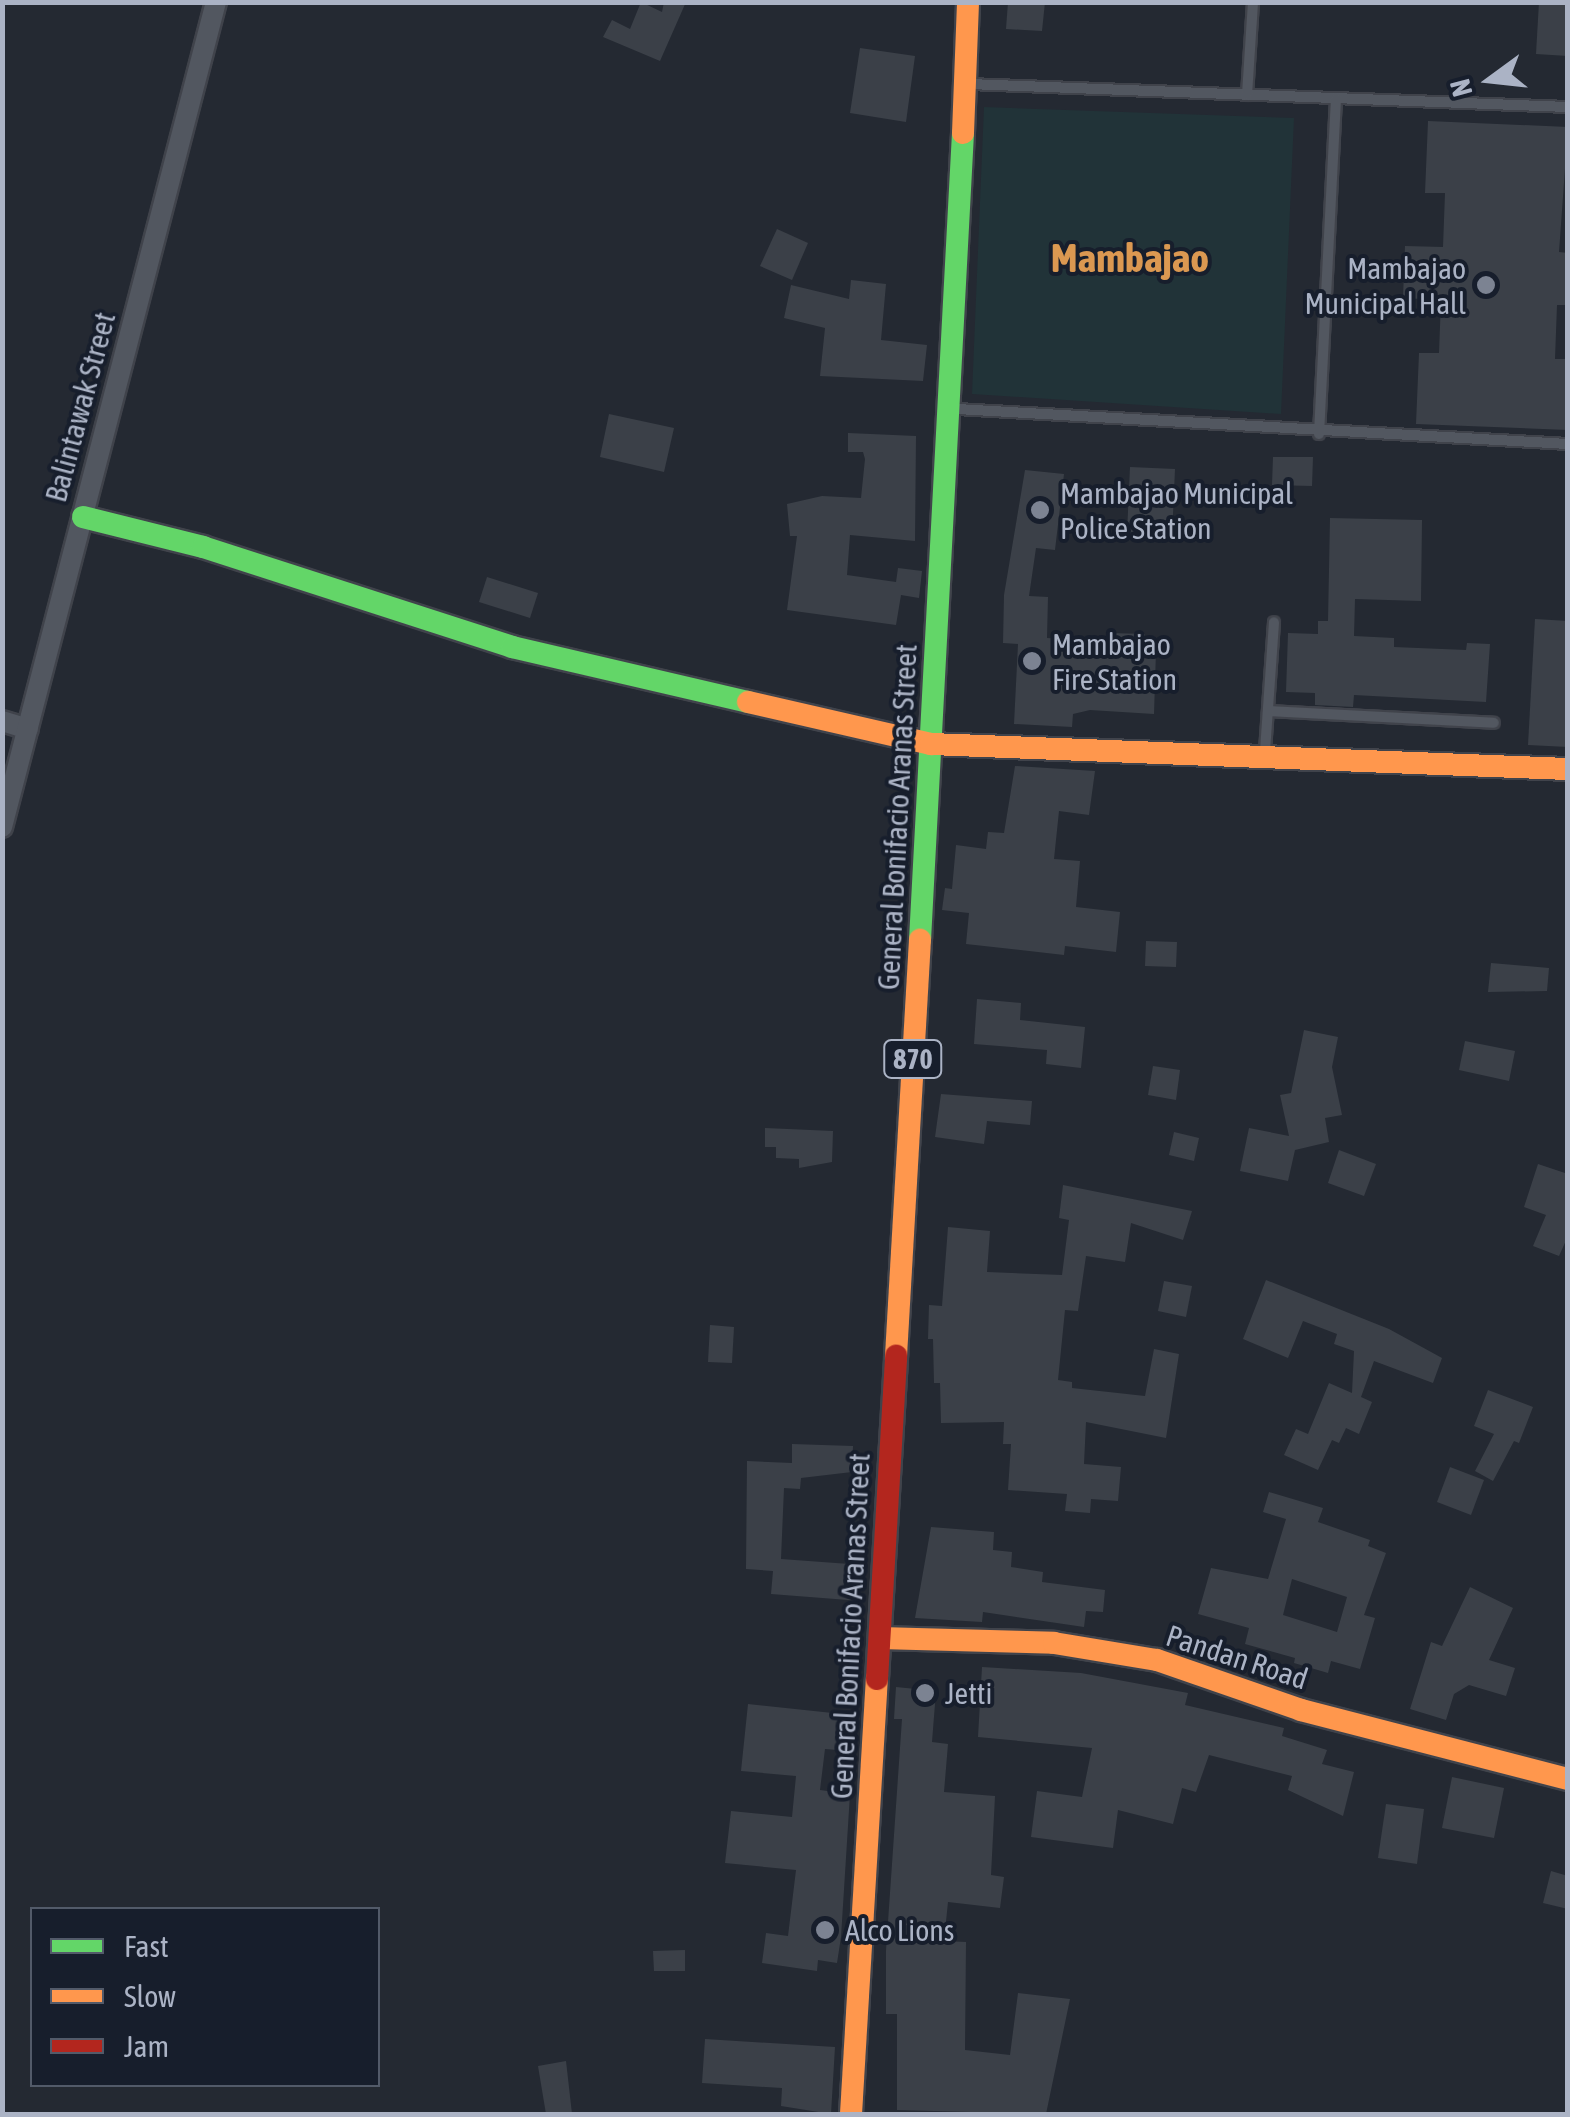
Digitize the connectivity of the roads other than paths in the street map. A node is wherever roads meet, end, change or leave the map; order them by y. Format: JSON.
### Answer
{"nodes":[{"id":1,"x":216,"y":2,"type":"edge"},
{"id":2,"x":968,"y":2,"type":"edge"},
{"id":3,"x":1254,"y":2,"type":"edge"},
{"id":4,"x":965,"y":84,"type":"junction"},
{"id":5,"x":1248,"y":95,"type":"junction"},
{"id":6,"x":1336,"y":98,"type":"junction"},
{"id":7,"x":1568,"y":107,"type":"edge"},
{"id":8,"x":951,"y":409,"type":"junction"},
{"id":9,"x":1319,"y":434,"type":"junction"},
{"id":10,"x":1568,"y":444,"type":"edge"},
{"id":11,"x":83,"y":517,"type":"junction"},
{"id":12,"x":1274,"y":622,"type":"dead end"},
{"id":13,"x":1268,"y":712,"type":"junction"},
{"id":14,"x":2,"y":721,"type":"edge"},
{"id":15,"x":1494,"y":723,"type":"dead end"},
{"id":16,"x":28,"y":729,"type":"junction"},
{"id":17,"x":931,"y":744,"type":"junction"},
{"id":18,"x":1264,"y":757,"type":"junction"},
{"id":19,"x":1568,"y":769,"type":"edge"},
{"id":20,"x":2,"y":827,"type":"edge"},
{"id":21,"x":880,"y":1638,"type":"junction"},
{"id":22,"x":1568,"y":1779,"type":"edge"},
{"id":23,"x":851,"y":2114,"type":"edge"}],
"edges":[{"from":1,"to":11,"type":"street","name":"Balintawak Street"},
{"from":2,"to":4,"type":"street","name":"General Bonifacio Aranas Street","number":"870"},
{"from":3,"to":5,"type":"lane"},
{"from":4,"to":5,"type":"lane"},
{"from":4,"to":8,"type":"street","name":"General Bonifacio Aranas Street","number":"870"},
{"from":5,"to":6,"type":"lane"},
{"from":6,"to":7,"type":"lane"},
{"from":6,"to":9,"type":"lane"},
{"from":8,"to":9,"type":"lane"},
{"from":8,"to":17,"type":"street","name":"General Bonifacio Aranas Street","number":"870"},
{"from":9,"to":10,"type":"lane"},
{"from":11,"to":16,"type":"street","name":"Balintawak Street"},
{"from":11,"to":17,"type":"street"},
{"from":12,"to":13,"type":"lane"},
{"from":13,"to":15,"type":"lane"},
{"from":13,"to":18,"type":"lane"},
{"from":14,"to":16,"type":"street"},
{"from":16,"to":20,"type":"street","name":"Balintawak Street"},
{"from":17,"to":18,"type":"street"},
{"from":17,"to":21,"type":"street","name":"General Bonifacio Aranas Street","number":"870"},
{"from":18,"to":19,"type":"street"},
{"from":21,"to":22,"type":"street","name":"Pandan Road"},
{"from":21,"to":23,"type":"street","name":"General Bonifacio Aranas Street","number":"870"}]}
